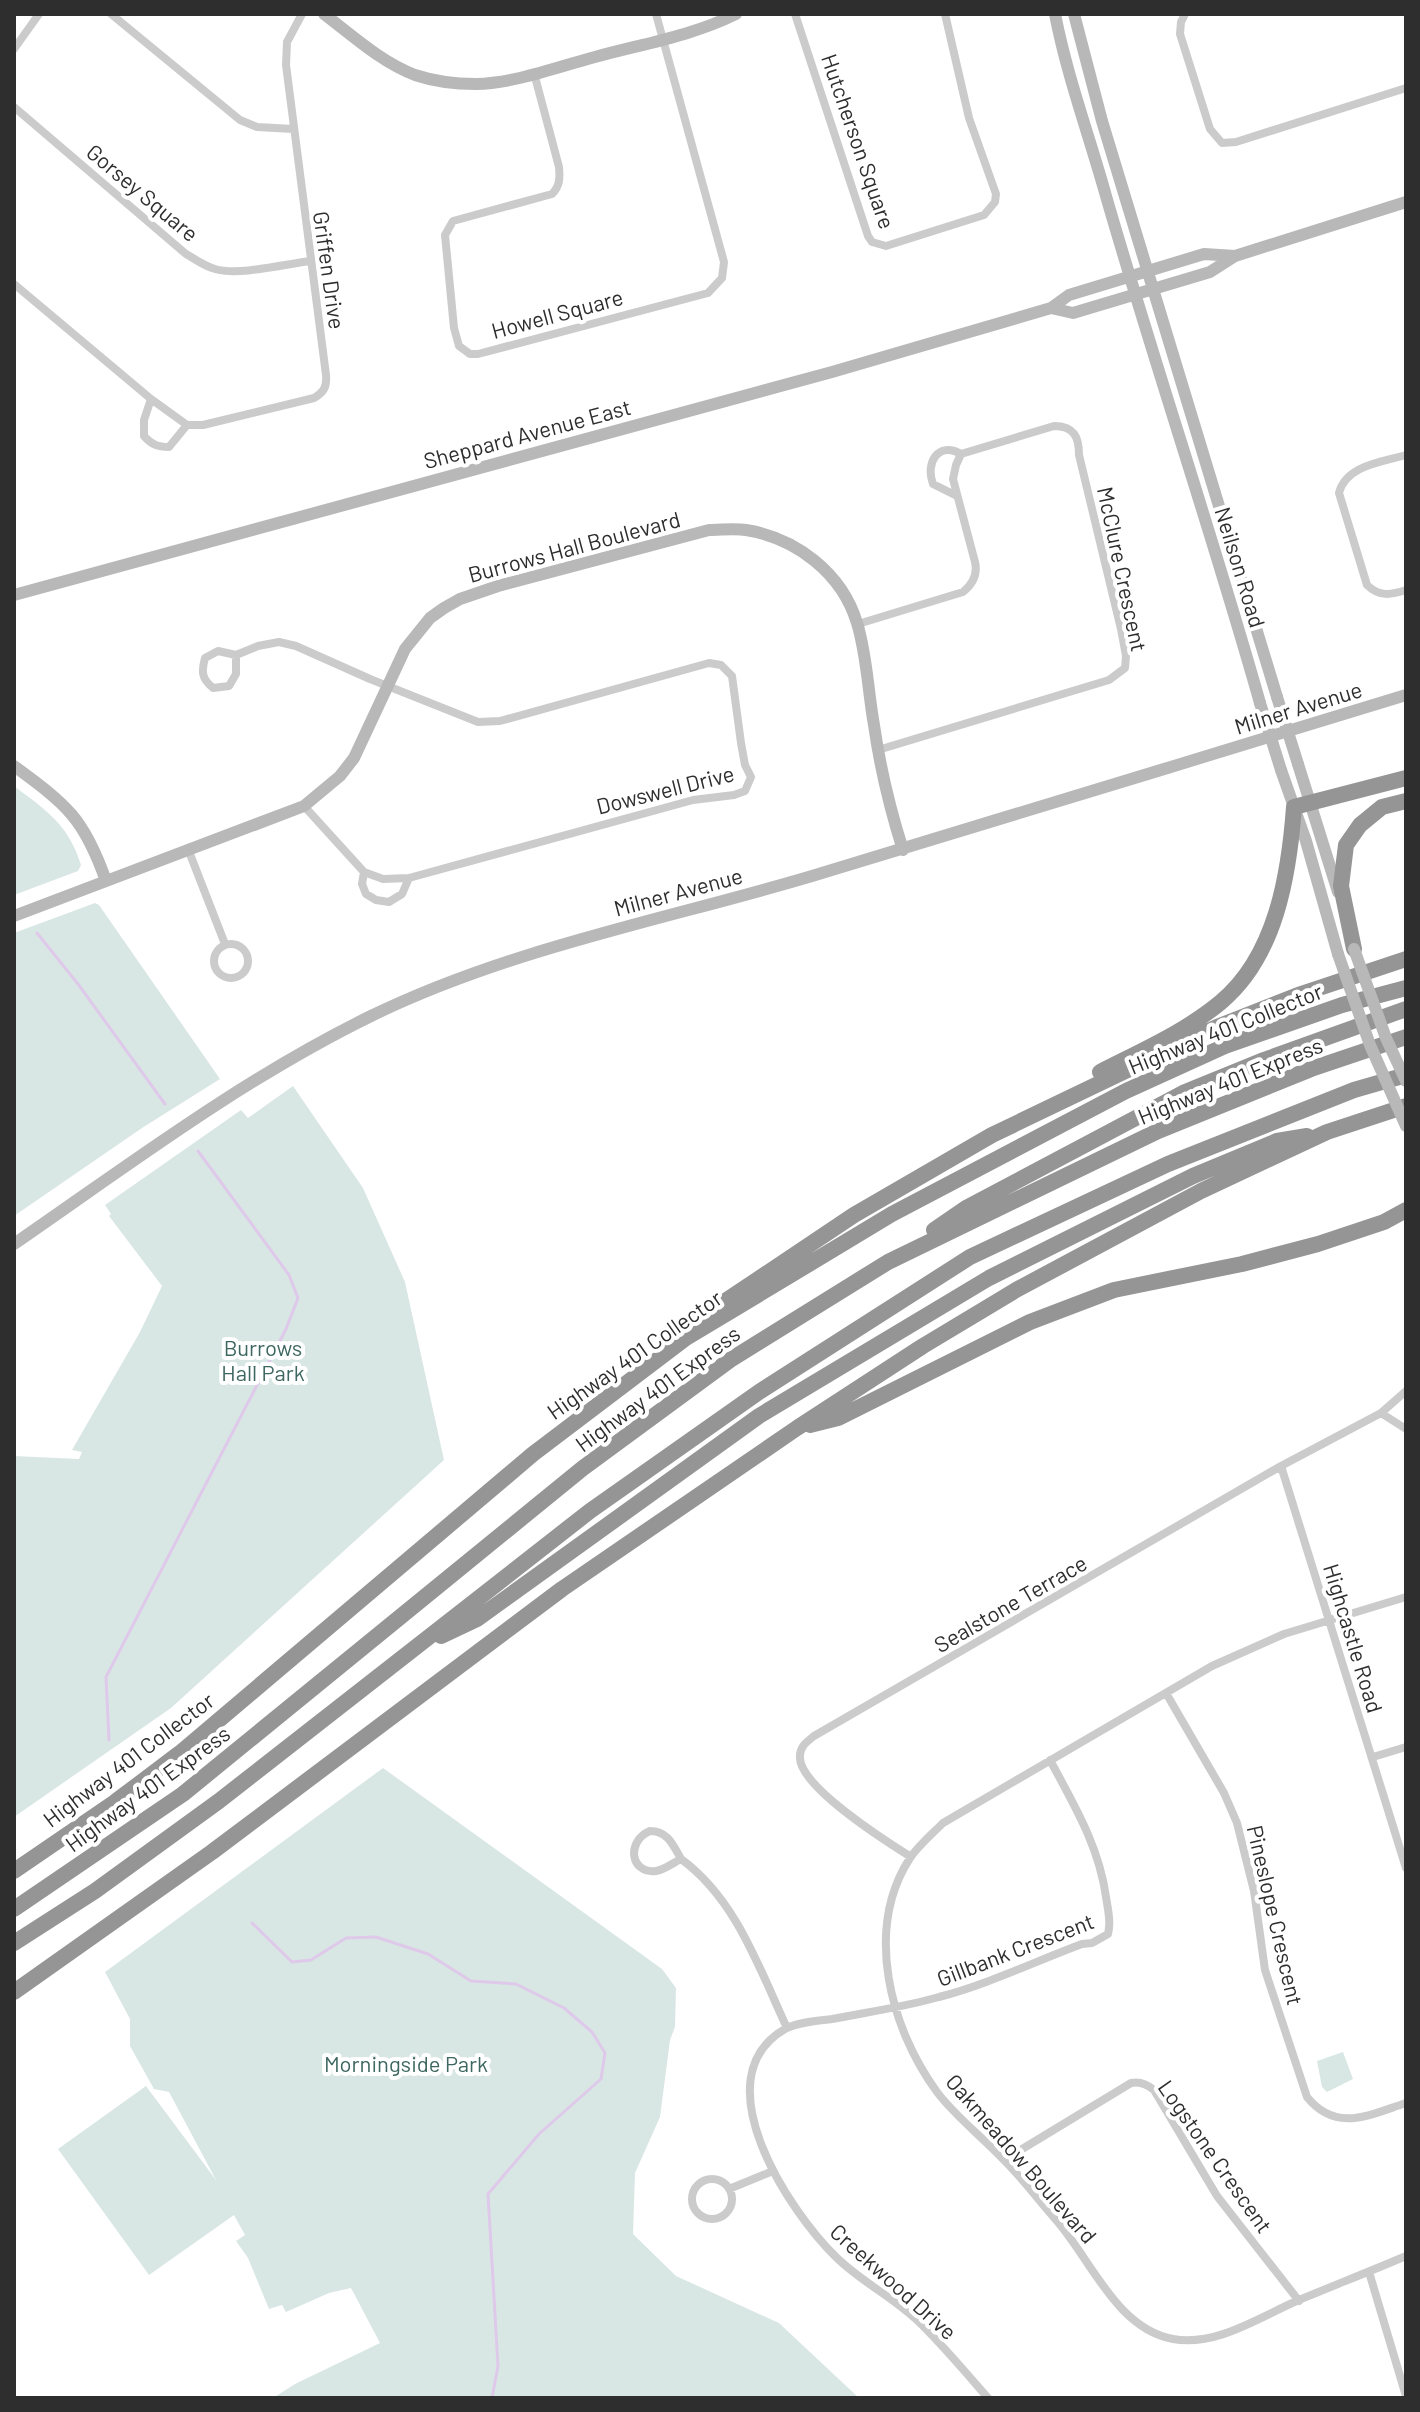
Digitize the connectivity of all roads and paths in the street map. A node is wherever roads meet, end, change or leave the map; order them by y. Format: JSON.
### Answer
{"nodes":[{"id":1,"x":39,"y":14,"type":"edge"},
{"id":2,"x":111,"y":14,"type":"edge"},
{"id":3,"x":302,"y":14,"type":"edge"},
{"id":4,"x":324,"y":14,"type":"edge"},
{"id":5,"x":656,"y":14,"type":"edge"},
{"id":6,"x":736,"y":14,"type":"edge"},
{"id":7,"x":795,"y":14,"type":"edge"},
{"id":8,"x":945,"y":14,"type":"edge"},
{"id":9,"x":1055,"y":14,"type":"edge"},
{"id":10,"x":1074,"y":14,"type":"edge"},
{"id":11,"x":1185,"y":14,"type":"edge"},
{"id":12,"x":663,"y":38,"type":"junction"},
{"id":13,"x":14,"y":49,"type":"edge"},
{"id":14,"x":534,"y":73,"type":"junction"},
{"id":15,"x":1406,"y":88,"type":"edge"},
{"id":16,"x":14,"y":107,"type":"edge"},
{"id":17,"x":293,"y":129,"type":"junction"},
{"id":18,"x":1406,"y":202,"type":"edge"},
{"id":19,"x":1235,"y":256,"type":"junction"},
{"id":20,"x":311,"y":261,"type":"junction"},
{"id":21,"x":1147,"y":271,"type":"junction"},
{"id":22,"x":1129,"y":276,"type":"junction"},
{"id":23,"x":14,"y":284,"type":"edge"},
{"id":24,"x":1153,"y":289,"type":"junction"},
{"id":25,"x":1134,"y":295,"type":"junction"},
{"id":26,"x":1051,"y":308,"type":"junction"},
{"id":27,"x":151,"y":399,"type":"junction"},
{"id":28,"x":187,"y":425,"type":"junction"},
{"id":29,"x":1197,"y":433,"type":"junction"},
{"id":30,"x":1179,"y":438,"type":"junction"},
{"id":31,"x":961,"y":454,"type":"junction"},
{"id":32,"x":1406,"y":455,"type":"edge"},
{"id":33,"x":957,"y":496,"type":"junction"},
{"id":34,"x":1406,"y":590,"type":"edge"},
{"id":35,"x":14,"y":595,"type":"edge"},
{"id":36,"x":858,"y":624,"type":"junction"},
{"id":37,"x":236,"y":655,"type":"junction"},
{"id":38,"x":388,"y":686,"type":"junction"},
{"id":39,"x":1406,"y":695,"type":"edge"},
{"id":40,"x":878,"y":750,"type":"junction"},
{"id":41,"x":14,"y":766,"type":"edge"},
{"id":42,"x":1406,"y":778,"type":"edge"},
{"id":43,"x":1406,"y":801,"type":"edge"},
{"id":44,"x":1311,"y":803,"type":"junction"},
{"id":45,"x":304,"y":806,"type":"junction"},
{"id":46,"x":1294,"y":807,"type":"junction"},
{"id":47,"x":188,"y":849,"type":"junction"},
{"id":48,"x":903,"y":850,"type":"junction"},
{"id":49,"x":364,"y":872,"type":"junction"},
{"id":50,"x":409,"y":878,"type":"junction"},
{"id":51,"x":106,"y":881,"type":"junction"},
{"id":52,"x":14,"y":916,"type":"edge"},
{"id":53,"x":225,"y":944,"type":"junction"},
{"id":54,"x":1346,"y":952,"type":"junction"},
{"id":55,"x":1406,"y":959,"type":"edge"},
{"id":56,"x":1406,"y":988,"type":"edge"},
{"id":57,"x":1406,"y":1009,"type":"edge"},
{"id":58,"x":1406,"y":1037,"type":"edge"},
{"id":59,"x":1406,"y":1075,"type":"edge"},
{"id":60,"x":1406,"y":1081,"type":"edge"},
{"id":61,"x":1406,"y":1106,"type":"edge"},
{"id":62,"x":1406,"y":1126,"type":"edge"},
{"id":63,"x":1327,"y":1132,"type":"junction"},
{"id":64,"x":992,"y":1135,"type":"junction"},
{"id":65,"x":1406,"y":1210,"type":"edge"},
{"id":66,"x":14,"y":1244,"type":"edge"},
{"id":67,"x":888,"y":1262,"type":"junction"},
{"id":68,"x":686,"y":1338,"type":"junction"},
{"id":69,"x":1406,"y":1391,"type":"edge"},
{"id":70,"x":1381,"y":1413,"type":"junction"},
{"id":71,"x":797,"y":1428,"type":"junction"},
{"id":72,"x":1406,"y":1429,"type":"edge"},
{"id":73,"x":1281,"y":1466,"type":"junction"},
{"id":74,"x":1406,"y":1597,"type":"edge"},
{"id":75,"x":1330,"y":1620,"type":"junction"},
{"id":76,"x":411,"y":1651,"type":"junction"},
{"id":77,"x":1166,"y":1693,"type":"junction"},
{"id":78,"x":1406,"y":1747,"type":"edge"},
{"id":79,"x":1373,"y":1757,"type":"junction"},
{"id":80,"x":1050,"y":1760,"type":"junction"},
{"id":81,"x":911,"y":1857,"type":"junction"},
{"id":82,"x":681,"y":1859,"type":"junction"},
{"id":83,"x":1406,"y":1868,"type":"edge"},
{"id":84,"x":14,"y":1871,"type":"edge"},
{"id":85,"x":14,"y":1909,"type":"edge"},
{"id":86,"x":14,"y":1943,"type":"edge"},
{"id":87,"x":19,"y":1990,"type":"edge"},
{"id":88,"x":895,"y":2007,"type":"junction"},
{"id":89,"x":787,"y":2028,"type":"junction"},
{"id":90,"x":1406,"y":2103,"type":"edge"},
{"id":91,"x":1004,"y":2160,"type":"junction"},
{"id":92,"x":773,"y":2171,"type":"junction"},
{"id":93,"x":729,"y":2189,"type":"junction"},
{"id":94,"x":1406,"y":2256,"type":"edge"},
{"id":95,"x":1369,"y":2272,"type":"junction"},
{"id":96,"x":1299,"y":2301,"type":"junction"},
{"id":97,"x":1406,"y":2396,"type":"edge"},
{"id":98,"x":988,"y":2398,"type":"edge"}],
"edges":[{"from":1,"to":13,"type":"street"},
{"from":2,"to":17,"type":"street"},
{"from":3,"to":17,"type":"street","name":"Griffen Drive"},
{"from":4,"to":14,"type":"main road"},
{"from":5,"to":12,"type":"street"},
{"from":6,"to":12,"type":"main road"},
{"from":7,"to":8,"type":"street","name":"Hutcherson Square"},
{"from":9,"to":22,"type":"main road","name":"Neilson Road"},
{"from":10,"to":21,"type":"main road","name":"Neilson Road"},
{"from":11,"to":15,"type":"street"},
{"from":12,"to":14,"type":"main road"},
{"from":12,"to":14,"type":"street","name":"Howell Square"},
{"from":16,"to":20,"type":"street","name":"Gorsey Square"},
{"from":17,"to":20,"type":"street","name":"Griffen Drive"},
{"from":18,"to":19,"type":"main road","name":"Sheppard Avenue East"},
{"from":19,"to":21,"type":"main road","name":"Sheppard Avenue East"},
{"from":19,"to":24,"type":"main road","name":"Sheppard Avenue East"},
{"from":20,"to":28,"type":"street","name":"Griffen Drive"},
{"from":21,"to":22,"type":"main road","name":"Sheppard Avenue East"},
{"from":21,"to":24,"type":"main road","name":"Neilson Road"},
{"from":22,"to":25,"type":"main road","name":"Neilson Road"},
{"from":22,"to":26,"type":"main road","name":"Sheppard Avenue East"},
{"from":23,"to":27,"type":"street"},
{"from":24,"to":25,"type":"main road","name":"Sheppard Avenue East"},
{"from":24,"to":29,"type":"main road","name":"Neilson Road"},
{"from":25,"to":26,"type":"main road","name":"Sheppard Avenue East"},
{"from":25,"to":30,"type":"main road","name":"Neilson Road"},
{"from":26,"to":35,"type":"main road","name":"Sheppard Avenue East"},
{"from":27,"to":28,"type":"street"},
{"from":27,"to":28,"type":"street","name":"Griffen Drive"},
{"from":29,"to":30,"type":"main road"},
{"from":29,"to":44,"type":"main road","name":"Neilson Road","bridge":true},
{"from":30,"to":46,"type":"main road","name":"Neilson Road","bridge":true},
{"from":31,"to":33,"type":"street"},
{"from":31,"to":33,"type":"street","name":"McClure Crescent"},
{"from":31,"to":40,"type":"street","name":"McClure Crescent"},
{"from":32,"to":34,"type":"street"},
{"from":33,"to":36,"type":"street"},
{"from":36,"to":38,"type":"main road","name":"Burrows Hall Boulevard"},
{"from":36,"to":40,"type":"main road","name":"Burrows Hall Boulevard"},
{"from":37,"to":37,"type":"street"},
{"from":37,"to":38,"type":"street"},
{"from":38,"to":45,"type":"main road","name":"Burrows Hall Boulevard"},
{"from":38,"to":50,"type":"street","name":"Dowswell Drive"},
{"from":39,"to":48,"type":"main road","name":"Milner Avenue"},
{"from":40,"to":48,"type":"main road","name":"Burrows Hall Boulevard"},
{"from":41,"to":51,"type":"main road"},
{"from":42,"to":44,"type":"highway"},
{"from":43,"to":54,"type":"highway"},
{"from":44,"to":46,"type":"highway"},
{"from":44,"to":54,"type":"main road","name":"Neilson Road"},
{"from":45,"to":47,"type":"main road","name":"Burrows Hall Boulevard"},
{"from":45,"to":49,"type":"street","name":"Dowswell Drive"},
{"from":46,"to":54,"type":"main road","name":"Neilson Road"},
{"from":46,"to":64,"type":"highway"},
{"from":47,"to":51,"type":"main road","name":"Burrows Hall Boulevard"},
{"from":47,"to":53,"type":"street"},
{"from":48,"to":66,"type":"main road","name":"Milner Avenue"},
{"from":49,"to":50,"type":"street","name":"Dowswell Drive"},
{"from":49,"to":50,"type":"street","name":"Dowswell Drive"},
{"from":51,"to":52,"type":"main road","name":"Burrows Hall Boulevard"},
{"from":53,"to":53,"type":"street"},
{"from":54,"to":60,"type":"main road","name":"Neilson Road","bridge":true},
{"from":54,"to":62,"type":"main road","name":"Neilson Road","bridge":true},
{"from":55,"to":64,"type":"highway"},
{"from":56,"to":68,"type":"highway","name":"Highway 401 Collector"},
{"from":57,"to":67,"type":"highway"},
{"from":58,"to":67,"type":"highway","name":"Highway 401 Express"},
{"from":59,"to":76,"type":"highway"},
{"from":61,"to":63,"type":"highway"},
{"from":63,"to":71,"type":"highway"},
{"from":63,"to":76,"type":"highway"},
{"from":64,"to":68,"type":"highway"},
{"from":65,"to":71,"type":"highway"},
{"from":67,"to":85,"type":"highway","name":"Highway 401 Express"},
{"from":68,"to":84,"type":"highway","name":"Highway 401 Collector"},
{"from":69,"to":70,"type":"street","name":"Sealstone Terrace"},
{"from":70,"to":72,"type":"street"},
{"from":70,"to":73,"type":"street","name":"Sealstone Terrace"},
{"from":71,"to":87,"type":"highway"},
{"from":73,"to":75,"type":"street","name":"Highcastle Road"},
{"from":73,"to":81,"type":"street","name":"Sealstone Terrace"},
{"from":74,"to":75,"type":"street","name":"Oakmeadow Boulevard"},
{"from":75,"to":77,"type":"street","name":"Oakmeadow Boulevard"},
{"from":75,"to":79,"type":"street","name":"Highcastle Road"},
{"from":76,"to":86,"type":"highway"},
{"from":77,"to":80,"type":"street","name":"Oakmeadow Boulevard"},
{"from":77,"to":90,"type":"street","name":"Pineslope Crescent"},
{"from":78,"to":79,"type":"street"},
{"from":79,"to":83,"type":"street","name":"Highcastle Road"},
{"from":80,"to":81,"type":"street","name":"Oakmeadow Boulevard"},
{"from":80,"to":88,"type":"street","name":"Gillbank Crescent"},
{"from":81,"to":88,"type":"street","name":"Oakmeadow Boulevard"},
{"from":82,"to":82,"type":"street"},
{"from":82,"to":89,"type":"street"},
{"from":88,"to":89,"type":"street"},
{"from":88,"to":91,"type":"street","name":"Oakmeadow Boulevard"},
{"from":89,"to":92,"type":"street","name":"Creekwood Drive"},
{"from":91,"to":96,"type":"street","name":"Oakmeadow Boulevard"},
{"from":91,"to":96,"type":"street","name":"Logstone Crescent"},
{"from":92,"to":93,"type":"street"},
{"from":92,"to":98,"type":"street","name":"Creekwood Drive"},
{"from":93,"to":93,"type":"street"},
{"from":94,"to":95,"type":"street","name":"Oakmeadow Boulevard"},
{"from":95,"to":96,"type":"street","name":"Oakmeadow Boulevard"},
{"from":95,"to":97,"type":"street"}]}
